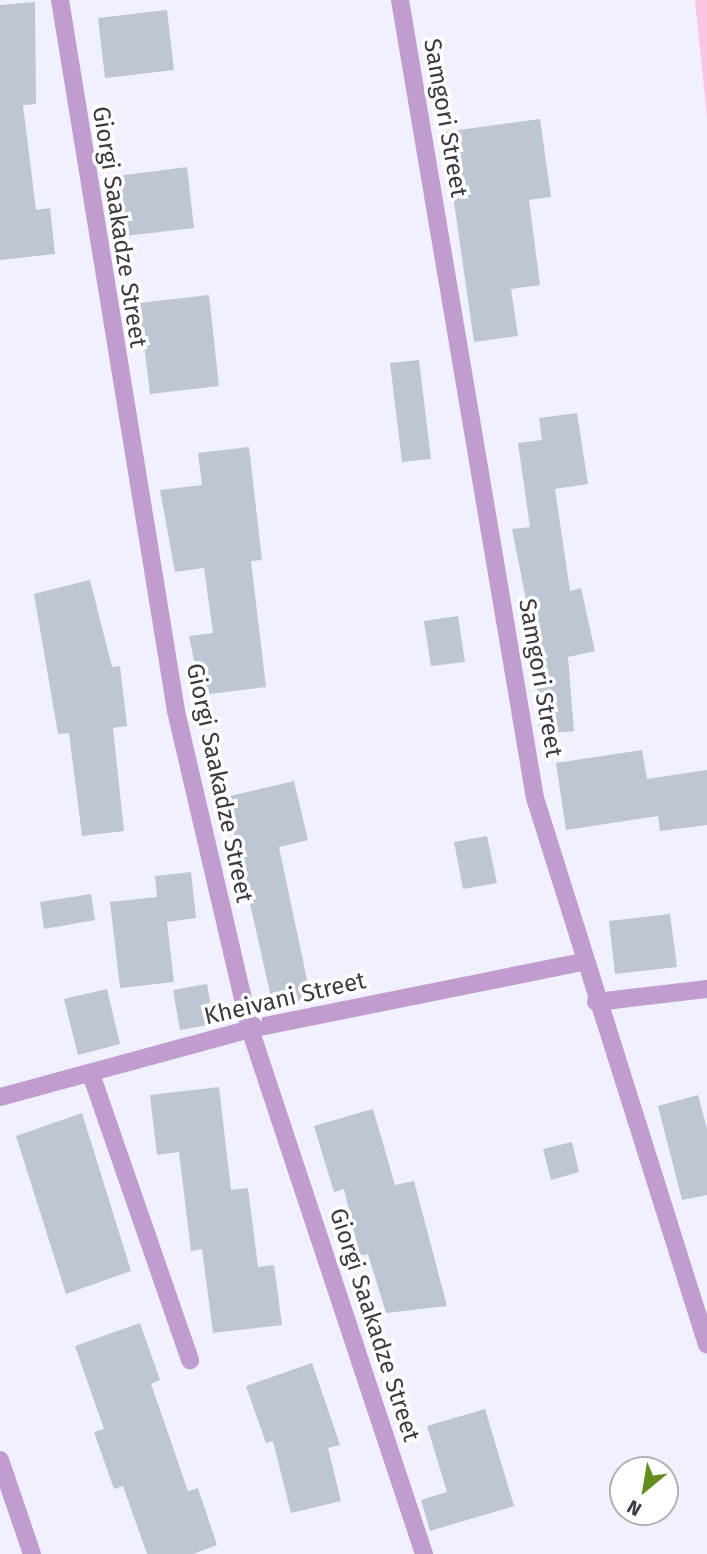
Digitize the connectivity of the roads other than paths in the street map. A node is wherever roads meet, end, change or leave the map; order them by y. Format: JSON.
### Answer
{"nodes":[{"id":1,"x":60,"y":0,"type":"edge"},
{"id":2,"x":400,"y":0,"type":"edge"},
{"id":3,"x":583,"y":962,"type":"junction"},
{"id":4,"x":707,"y":989,"type":"edge"},
{"id":5,"x":596,"y":1002,"type":"junction"},
{"id":6,"x":250,"y":1029,"type":"junction"},
{"id":7,"x":91,"y":1074,"type":"junction"},
{"id":8,"x":0,"y":1097,"type":"edge"},
{"id":9,"x":707,"y":1345,"type":"edge"},
{"id":10,"x":190,"y":1360,"type":"dead end"},
{"id":11,"x":0,"y":1460,"type":"edge"},
{"id":12,"x":32,"y":1554,"type":"edge"},
{"id":13,"x":424,"y":1554,"type":"edge"}],
"edges":[{"from":1,"to":6,"type":"street","name":"Giorgi Saakadze Street"},
{"from":2,"to":3,"type":"street","name":"Samgori Street"},
{"from":3,"to":5,"type":"street","name":"Samgori Street"},
{"from":3,"to":6,"type":"street","name":"Kheivani Street"},
{"from":4,"to":5,"type":"street"},
{"from":5,"to":9,"type":"street","name":"Samgori Street"},
{"from":6,"to":7,"type":"street","name":"Kheivani Street"},
{"from":6,"to":13,"type":"street","name":"Giorgi Saakadze Street"},
{"from":7,"to":8,"type":"street","name":"Kheivani Street"},
{"from":7,"to":10,"type":"street"},
{"from":11,"to":12,"type":"street"}]}
